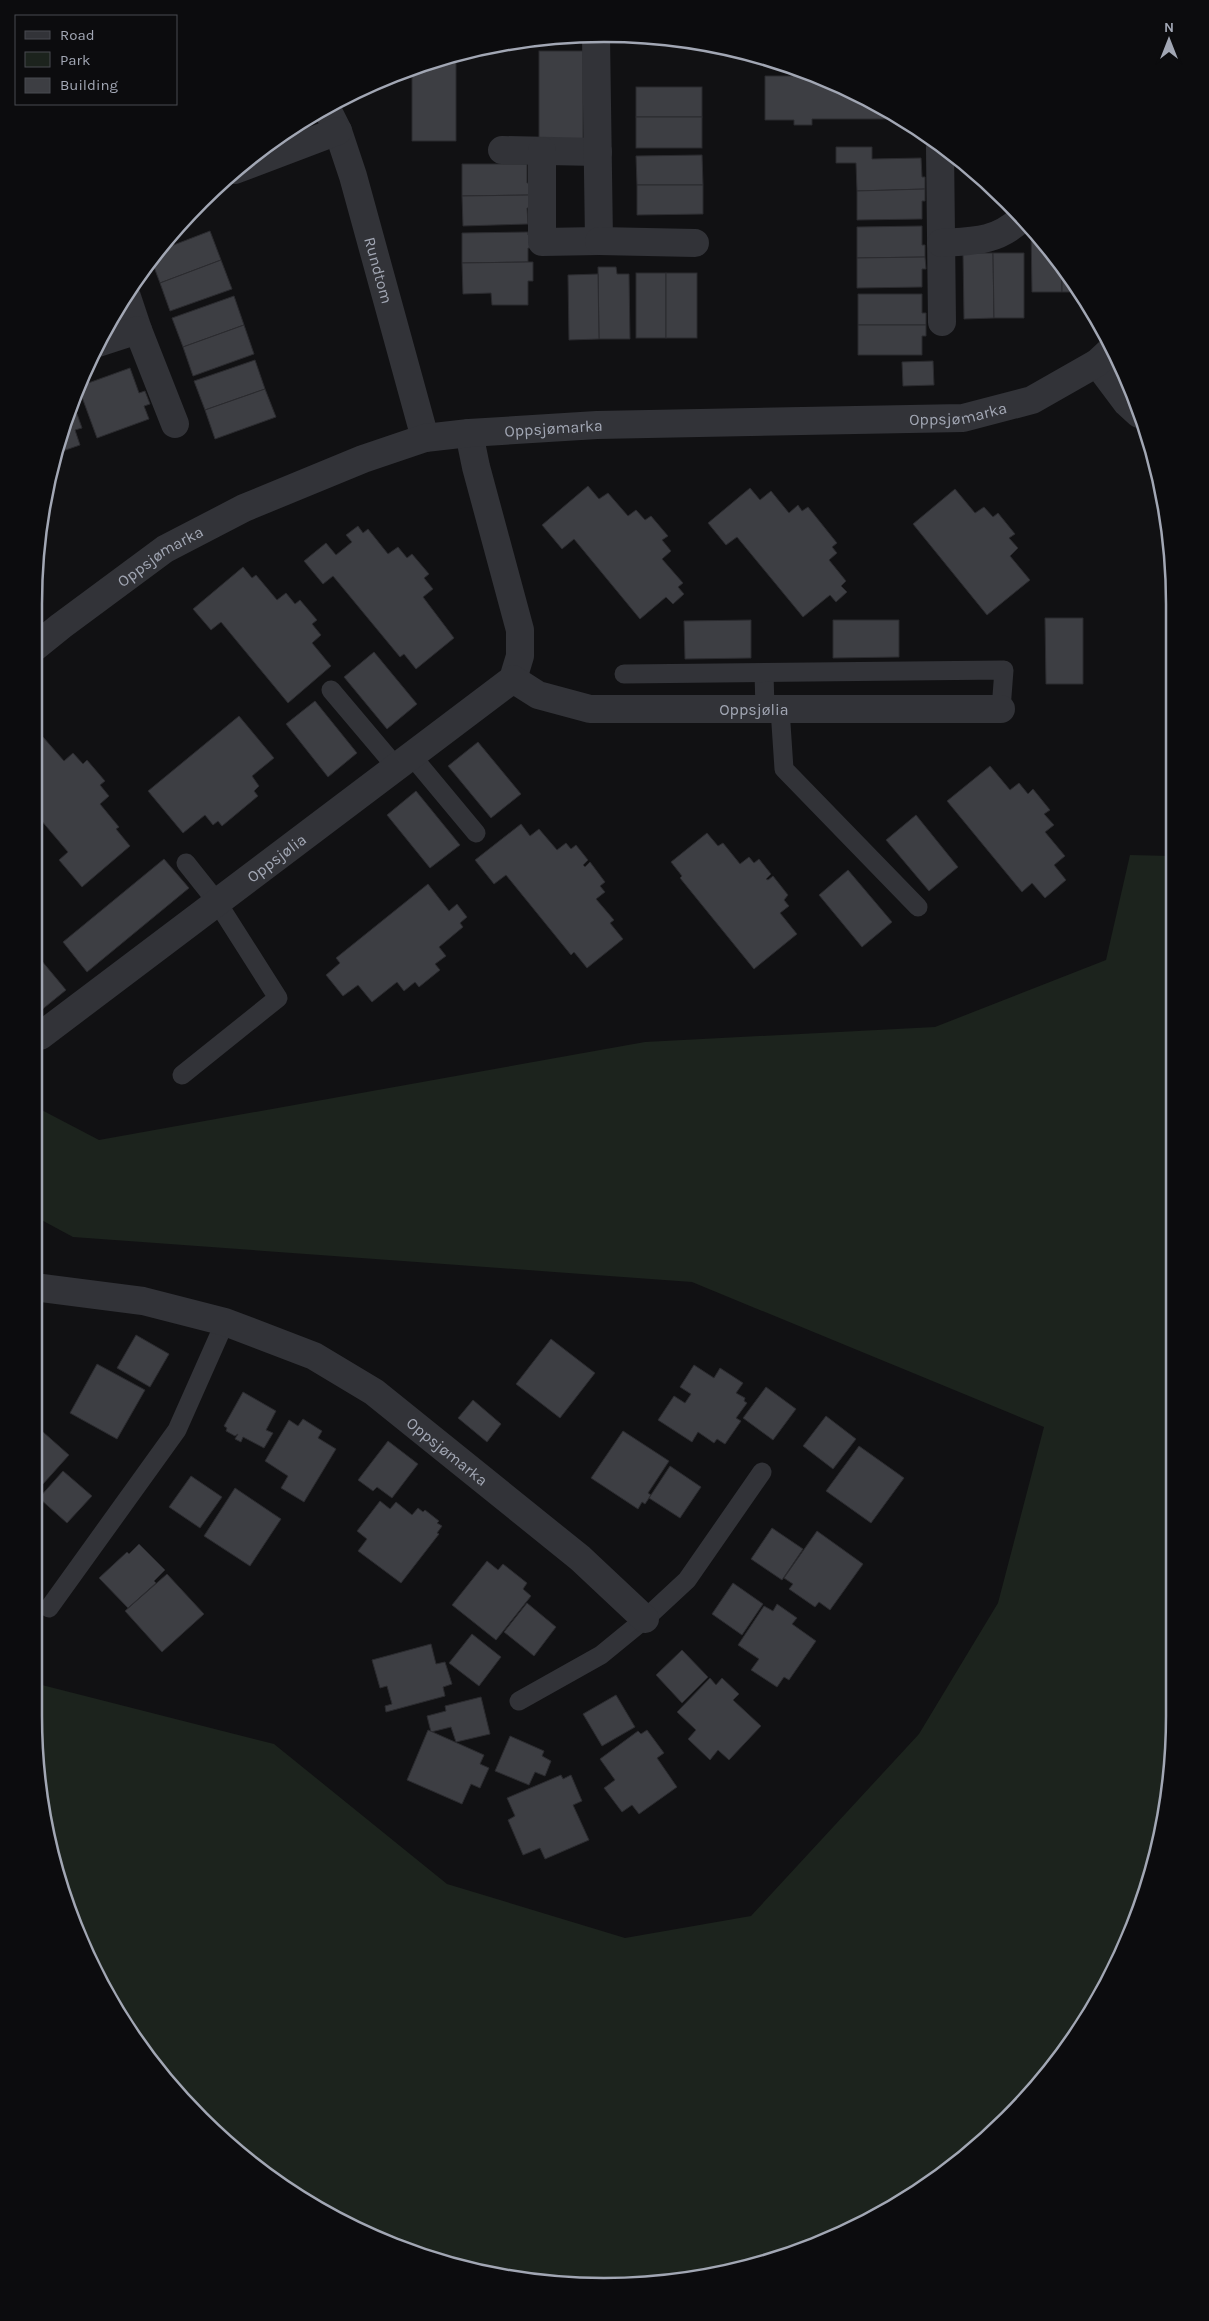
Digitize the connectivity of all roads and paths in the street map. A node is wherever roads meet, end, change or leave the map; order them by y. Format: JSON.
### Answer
{"nodes":[{"id":1,"x":596,"y":42,"type":"edge"},
{"id":2,"x":330,"y":115,"type":"edge"},
{"id":3,"x":338,"y":131,"type":"junction"},
{"id":4,"x":502,"y":150,"type":"dead end"},
{"id":5,"x":542,"y":151,"type":"junction"},
{"id":6,"x":598,"y":152,"type":"junction"},
{"id":7,"x":940,"y":154,"type":"edge"},
{"id":8,"x":260,"y":160,"type":"edge"},
{"id":9,"x":1017,"y":223,"type":"edge"},
{"id":10,"x":599,"y":241,"type":"junction"},
{"id":11,"x":695,"y":243,"type":"dead end"},
{"id":12,"x":941,"y":243,"type":"junction"},
{"id":13,"x":129,"y":304,"type":"edge"},
{"id":14,"x":942,"y":322,"type":"dead end"},
{"id":15,"x":138,"y":330,"type":"junction"},
{"id":16,"x":109,"y":339,"type":"edge"},
{"id":17,"x":1104,"y":357,"type":"edge"},
{"id":18,"x":1130,"y":406,"type":"edge"},
{"id":19,"x":175,"y":424,"type":"dead end"},
{"id":20,"x":469,"y":433,"type":"junction"},
{"id":21,"x":425,"y":438,"type":"junction"},
{"id":22,"x":42,"y":642,"type":"edge"},
{"id":23,"x":764,"y":672,"type":"junction"},
{"id":24,"x":624,"y":674,"type":"dead end"},
{"id":25,"x":513,"y":679,"type":"junction"},
{"id":26,"x":331,"y":690,"type":"dead end"},
{"id":27,"x":772,"y":709,"type":"junction"},
{"id":28,"x":1002,"y":709,"type":"joint"},
{"id":29,"x":403,"y":761,"type":"junction"},
{"id":30,"x":476,"y":833,"type":"dead end"},
{"id":31,"x":186,"y":864,"type":"dead end"},
{"id":32,"x":217,"y":902,"type":"junction"},
{"id":33,"x":918,"y":907,"type":"dead end"},
{"id":34,"x":42,"y":1034,"type":"edge"},
{"id":35,"x":182,"y":1075,"type":"dead end"},
{"id":36,"x":42,"y":1288,"type":"edge"},
{"id":37,"x":225,"y":1322,"type":"junction"},
{"id":38,"x":762,"y":1472,"type":"dead end"},
{"id":39,"x":49,"y":1608,"type":"dead end"},
{"id":40,"x":645,"y":1619,"type":"junction"},
{"id":41,"x":519,"y":1701,"type":"dead end"}],
"edges":[{"from":1,"to":6,"type":"street"},
{"from":2,"to":3,"type":"street","name":"Rundtom"},
{"from":3,"to":8,"type":"street"},
{"from":3,"to":21,"type":"street","name":"Rundtom"},
{"from":4,"to":5,"type":"street"},
{"from":5,"to":6,"type":"street"},
{"from":5,"to":10,"type":"street"},
{"from":6,"to":10,"type":"street"},
{"from":7,"to":12,"type":"street"},
{"from":9,"to":12,"type":"street"},
{"from":10,"to":11,"type":"street"},
{"from":12,"to":14,"type":"street"},
{"from":13,"to":15,"type":"street"},
{"from":15,"to":16,"type":"street"},
{"from":15,"to":19,"type":"street"},
{"from":17,"to":18,"type":"street"},
{"from":17,"to":20,"type":"street","name":"Oppsjømarka"},
{"from":20,"to":21,"type":"street","name":"Oppsjømarka"},
{"from":20,"to":25,"type":"street"},
{"from":21,"to":22,"type":"street","name":"Oppsjømarka"},
{"from":23,"to":24,"type":"lane"},
{"from":23,"to":27,"type":"lane"},
{"from":23,"to":28,"type":"lane"},
{"from":25,"to":27,"type":"street","name":"Oppsjølia"},
{"from":25,"to":29,"type":"street","name":"Oppsjølia"},
{"from":26,"to":29,"type":"lane"},
{"from":27,"to":28,"type":"street","name":"Oppsjølia"},
{"from":27,"to":33,"type":"lane"},
{"from":29,"to":30,"type":"lane"},
{"from":29,"to":32,"type":"street","name":"Oppsjølia"},
{"from":31,"to":32,"type":"lane"},
{"from":32,"to":34,"type":"street","name":"Oppsjølia"},
{"from":32,"to":35,"type":"lane"},
{"from":36,"to":37,"type":"street","name":"Oppsjømarka"},
{"from":37,"to":39,"type":"lane"},
{"from":37,"to":40,"type":"street","name":"Oppsjømarka"},
{"from":38,"to":40,"type":"lane"},
{"from":40,"to":41,"type":"lane"}]}
